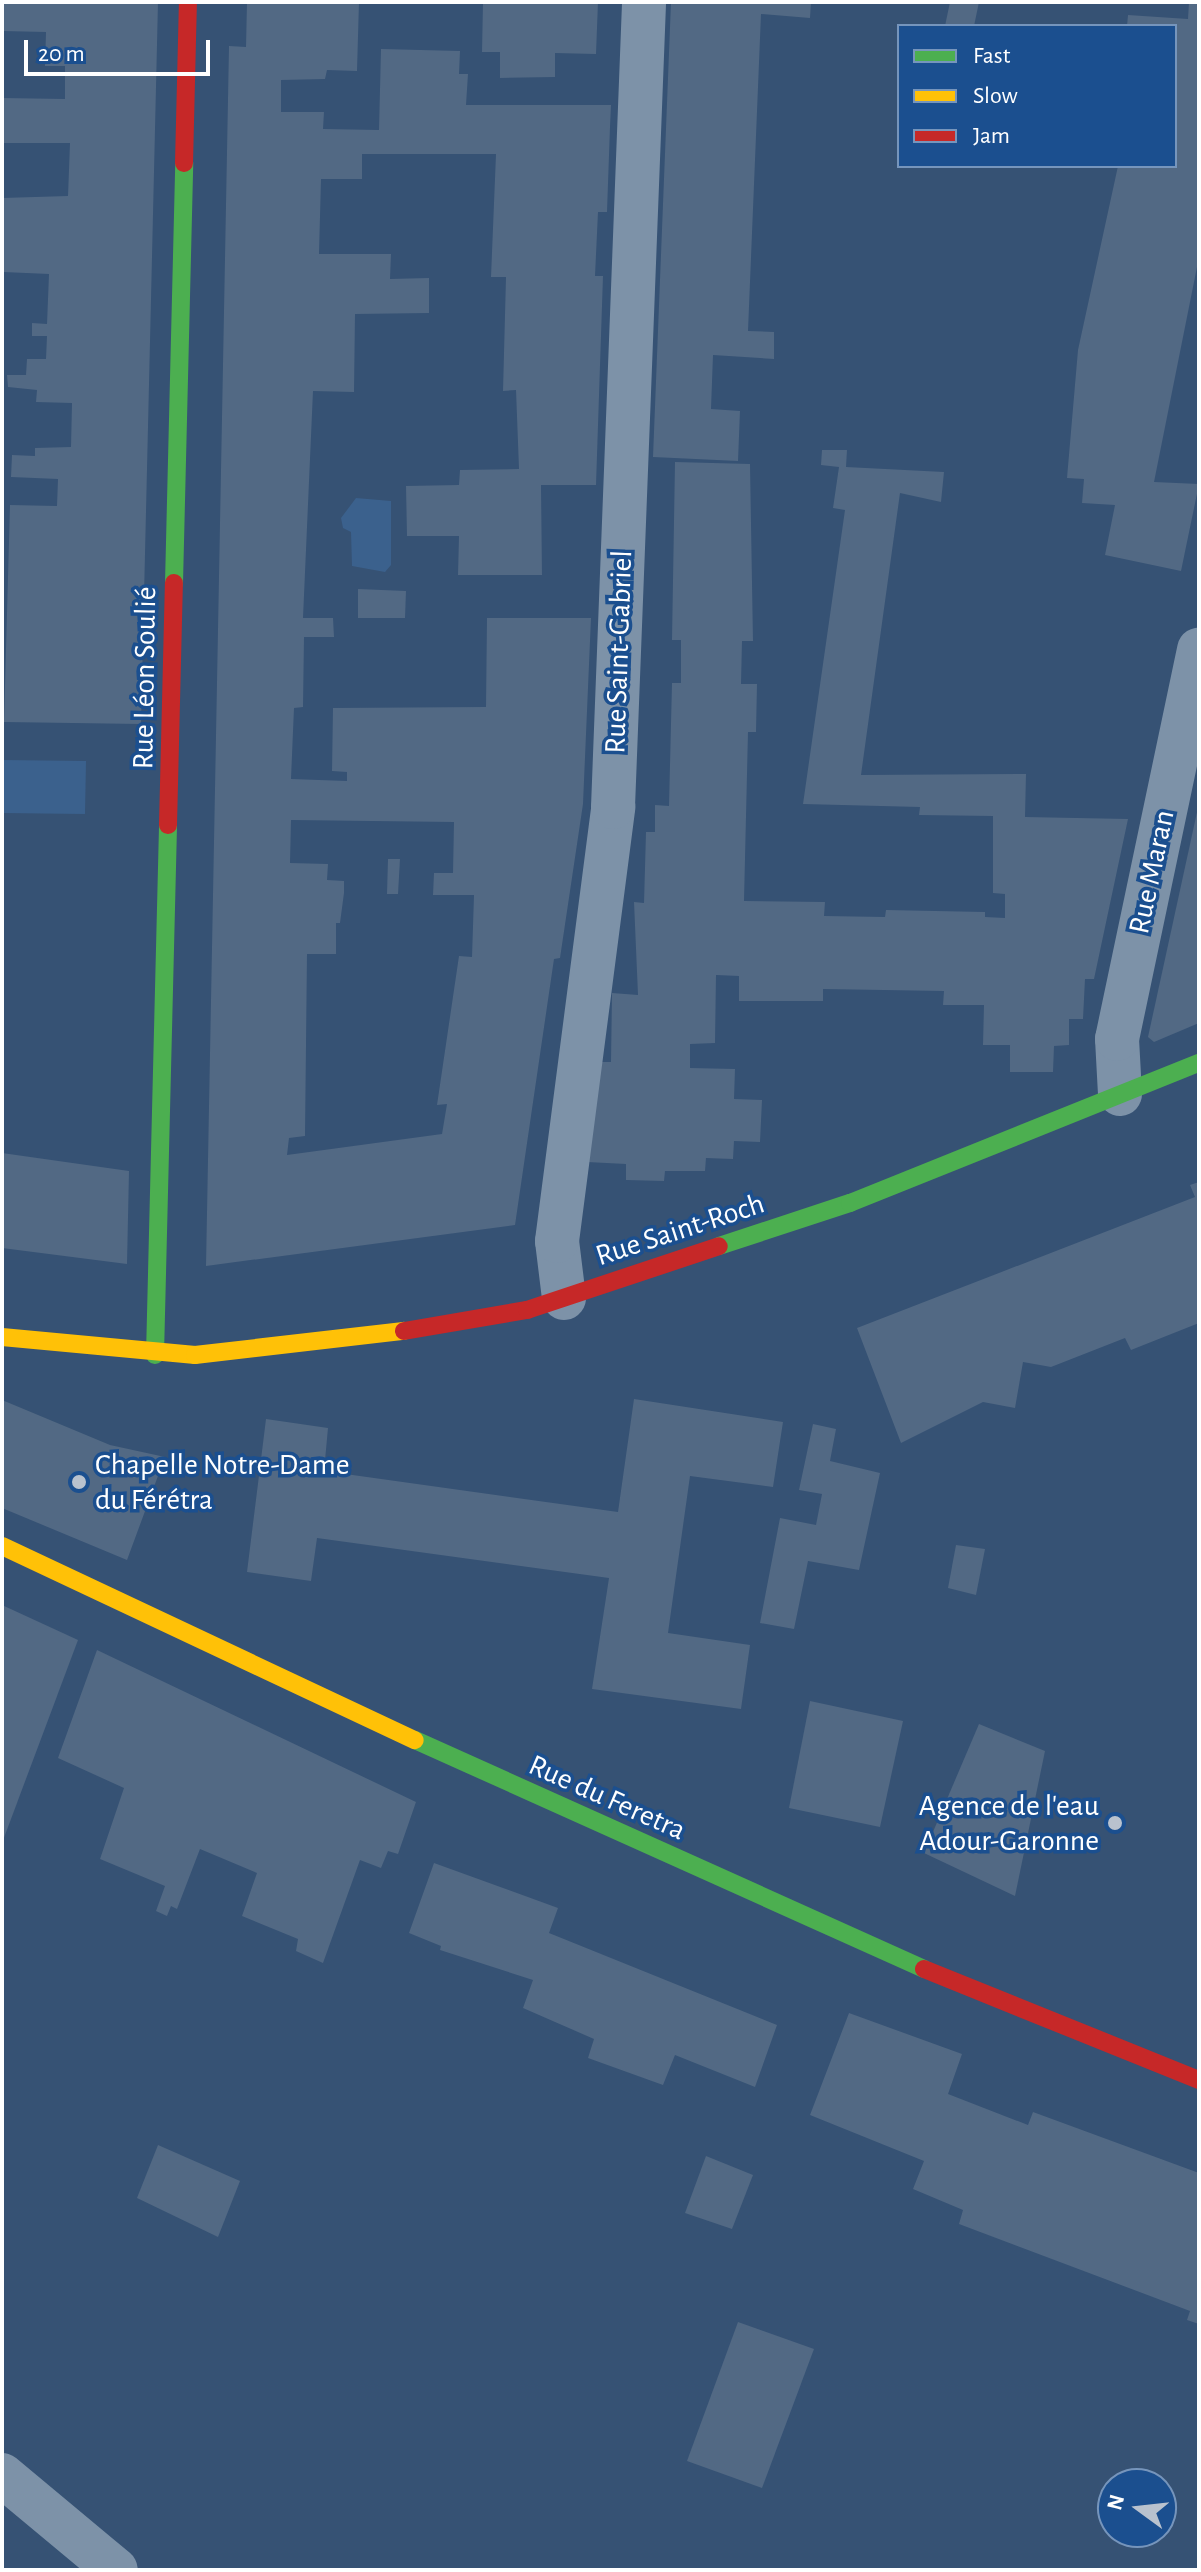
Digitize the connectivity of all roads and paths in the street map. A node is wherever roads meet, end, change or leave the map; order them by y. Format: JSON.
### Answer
{"nodes":[{"id":1,"x":188,"y":2,"type":"edge"},
{"id":2,"x":644,"y":2,"type":"edge"},
{"id":3,"x":1199,"y":650,"type":"edge"},
{"id":4,"x":1199,"y":1063,"type":"edge"},
{"id":5,"x":1120,"y":1094,"type":"junction"},
{"id":6,"x":564,"y":1298,"type":"junction"},
{"id":7,"x":2,"y":1337,"type":"edge"},
{"id":8,"x":155,"y":1355,"type":"junction"},
{"id":9,"x":2,"y":1546,"type":"edge"},
{"id":10,"x":1199,"y":2080,"type":"edge"},
{"id":11,"x":2,"y":2475,"type":"edge"},
{"id":12,"x":116,"y":2570,"type":"edge"}],
"edges":[{"from":1,"to":8,"type":"street","name":"Rue Léon Soulié"},
{"from":2,"to":6,"type":"street","name":"Rue Saint-Gabriel"},
{"from":3,"to":5,"type":"street","name":"Rue Maran"},
{"from":4,"to":5,"type":"street","name":"Rue Saint-Roch"},
{"from":5,"to":6,"type":"street","name":"Rue Saint-Roch"},
{"from":6,"to":8,"type":"street","name":"Rue Saint-Roch"},
{"from":7,"to":8,"type":"street","name":"Rue Saint-Roch"},
{"from":9,"to":10,"type":"street","name":"Rue du Feretra"},
{"from":11,"to":12,"type":"street"}]}
